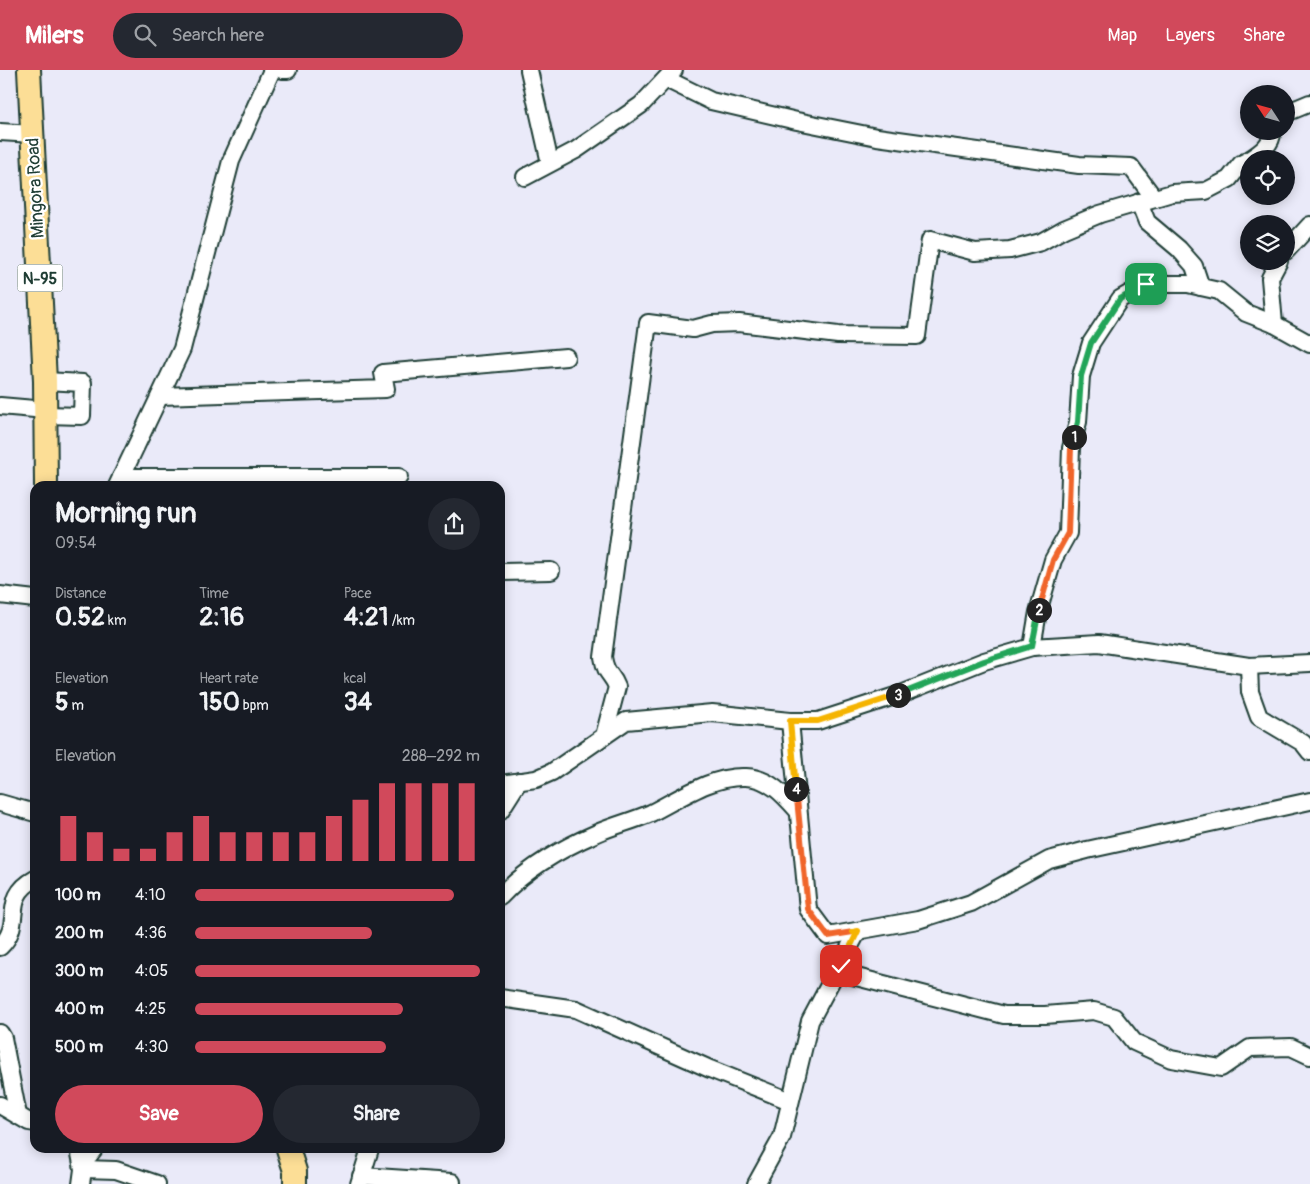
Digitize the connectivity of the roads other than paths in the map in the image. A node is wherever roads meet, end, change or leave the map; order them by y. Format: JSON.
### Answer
{"nodes":[{"id":1,"x":30,"y":70,"type":"edge"},
{"id":2,"x":272,"y":70,"type":"edge"},
{"id":3,"x":282,"y":70,"type":"edge"},
{"id":4,"x":288,"y":70,"type":"edge"},
{"id":5,"x":530,"y":70,"type":"edge"},
{"id":6,"x":670,"y":74,"type":"edge"},
{"id":7,"x":1310,"y":103,"type":"edge"},
{"id":8,"x":1295,"y":109,"type":"edge"},
{"id":9,"x":0,"y":132,"type":"edge"},
{"id":10,"x":33,"y":134,"type":"junction"},
{"id":11,"x":550,"y":163,"type":"junction"},
{"id":12,"x":1240,"y":165,"type":"edge"},
{"id":13,"x":524,"y":177,"type":"dead end"},
{"id":14,"x":1146,"y":200,"type":"junction"},
{"id":15,"x":1310,"y":225,"type":"edge"},
{"id":16,"x":1295,"y":241,"type":"edge"},
{"id":17,"x":1274,"y":270,"type":"edge"},
{"id":18,"x":1201,"y":286,"type":"junction"},
{"id":19,"x":1274,"y":324,"type":"junction"},
{"id":20,"x":1310,"y":344,"type":"edge"},
{"id":21,"x":566,"y":357,"type":"dead end"},
{"id":22,"x":45,"y":381,"type":"junction"},
{"id":23,"x":160,"y":396,"type":"junction"},
{"id":24,"x":0,"y":406,"type":"edge"},
{"id":25,"x":46,"y":413,"type":"junction"},
{"id":26,"x":399,"y":477,"type":"dead end"},
{"id":27,"x":46,"y":481,"type":"edge"},
{"id":28,"x":119,"y":481,"type":"edge"},
{"id":29,"x":175,"y":481,"type":"edge"},
{"id":30,"x":552,"y":571,"type":"dead end"},
{"id":31,"x":505,"y":572,"type":"edge"},
{"id":32,"x":0,"y":595,"type":"edge"},
{"id":33,"x":30,"y":598,"type":"edge"},
{"id":34,"x":1032,"y":646,"type":"junction"},
{"id":35,"x":1310,"y":663,"type":"edge"},
{"id":36,"x":1249,"y":666,"type":"junction"},
{"id":37,"x":790,"y":721,"type":"junction"},
{"id":38,"x":604,"y":736,"type":"junction"},
{"id":39,"x":1310,"y":752,"type":"edge"},
{"id":40,"x":519,"y":781,"type":"junction"},
{"id":41,"x":505,"y":783,"type":"edge"},
{"id":42,"x":1310,"y":801,"type":"edge"},
{"id":43,"x":0,"y":803,"type":"edge"},
{"id":44,"x":505,"y":803,"type":"edge"},
{"id":45,"x":798,"y":811,"type":"junction"},
{"id":46,"x":30,"y":812,"type":"edge"},
{"id":47,"x":30,"y":881,"type":"edge"},
{"id":48,"x":505,"y":891,"type":"edge"},
{"id":49,"x":858,"y":931,"type":"junction"},
{"id":50,"x":0,"y":947,"type":"edge"},
{"id":51,"x":837,"y":972,"type":"junction"},
{"id":52,"x":505,"y":999,"type":"edge"},
{"id":53,"x":1,"y":1037,"type":"edge"},
{"id":54,"x":1310,"y":1056,"type":"edge"},
{"id":55,"x":790,"y":1101,"type":"junction"},
{"id":56,"x":0,"y":1105,"type":"edge"},
{"id":57,"x":18,"y":1115,"type":"junction"},
{"id":58,"x":30,"y":1122,"type":"edge"},
{"id":59,"x":79,"y":1153,"type":"edge"},
{"id":60,"x":91,"y":1153,"type":"edge"},
{"id":61,"x":289,"y":1153,"type":"edge"},
{"id":62,"x":369,"y":1153,"type":"edge"},
{"id":63,"x":82,"y":1176,"type":"edge"},
{"id":64,"x":360,"y":1180,"type":"edge"},
{"id":65,"x":452,"y":1182,"type":"dead end"},
{"id":66,"x":156,"y":1184,"type":"edge"},
{"id":67,"x":295,"y":1184,"type":"edge"},
{"id":68,"x":756,"y":1184,"type":"edge"}],
"edges":[{"from":1,"to":10,"type":"highway","name":"Mingora Road","number":"N-95"},
{"from":2,"to":23,"type":"street"},
{"from":3,"to":4,"type":"street"},
{"from":5,"to":11,"type":"street"},
{"from":6,"to":11,"type":"street"},
{"from":6,"to":14,"type":"street"},
{"from":7,"to":8,"type":"street"},
{"from":9,"to":10,"type":"street"},
{"from":10,"to":22,"type":"highway","name":"Mingora Road","number":"N-95"},
{"from":11,"to":13,"type":"street"},
{"from":12,"to":14,"type":"street"},
{"from":14,"to":18,"type":"street"},
{"from":14,"to":38,"type":"street"},
{"from":15,"to":16,"type":"street"},
{"from":17,"to":19,"type":"street"},
{"from":18,"to":19,"type":"street"},
{"from":18,"to":34,"type":"street"},
{"from":19,"to":20,"type":"street"},
{"from":21,"to":23,"type":"street"},
{"from":22,"to":25,"type":"highway","name":"Mingora Road","number":"N-95"},
{"from":22,"to":25,"type":"street"},
{"from":23,"to":28,"type":"street"},
{"from":24,"to":25,"type":"street"},
{"from":25,"to":27,"type":"highway","name":"Mingora Road","number":"N-95"},
{"from":26,"to":29,"type":"street"},
{"from":30,"to":31,"type":"street"},
{"from":32,"to":33,"type":"street"},
{"from":34,"to":36,"type":"street"},
{"from":34,"to":37,"type":"street"},
{"from":35,"to":36,"type":"street"},
{"from":36,"to":39,"type":"street"},
{"from":37,"to":38,"type":"street"},
{"from":37,"to":45,"type":"street"},
{"from":38,"to":40,"type":"street"},
{"from":40,"to":41,"type":"street"},
{"from":40,"to":44,"type":"street"},
{"from":42,"to":49,"type":"street"},
{"from":43,"to":46,"type":"street"},
{"from":45,"to":48,"type":"street"},
{"from":45,"to":49,"type":"street"},
{"from":47,"to":50,"type":"street"},
{"from":49,"to":51,"type":"street"},
{"from":51,"to":54,"type":"street"},
{"from":51,"to":55,"type":"street"},
{"from":52,"to":55,"type":"street"},
{"from":53,"to":57,"type":"street"},
{"from":55,"to":68,"type":"street"},
{"from":56,"to":57,"type":"street"},
{"from":57,"to":58,"type":"street"},
{"from":59,"to":63,"type":"street"},
{"from":60,"to":63,"type":"street"},
{"from":61,"to":67,"type":"highway"},
{"from":62,"to":64,"type":"street"},
{"from":63,"to":66,"type":"street"},
{"from":64,"to":65,"type":"street"}]}
